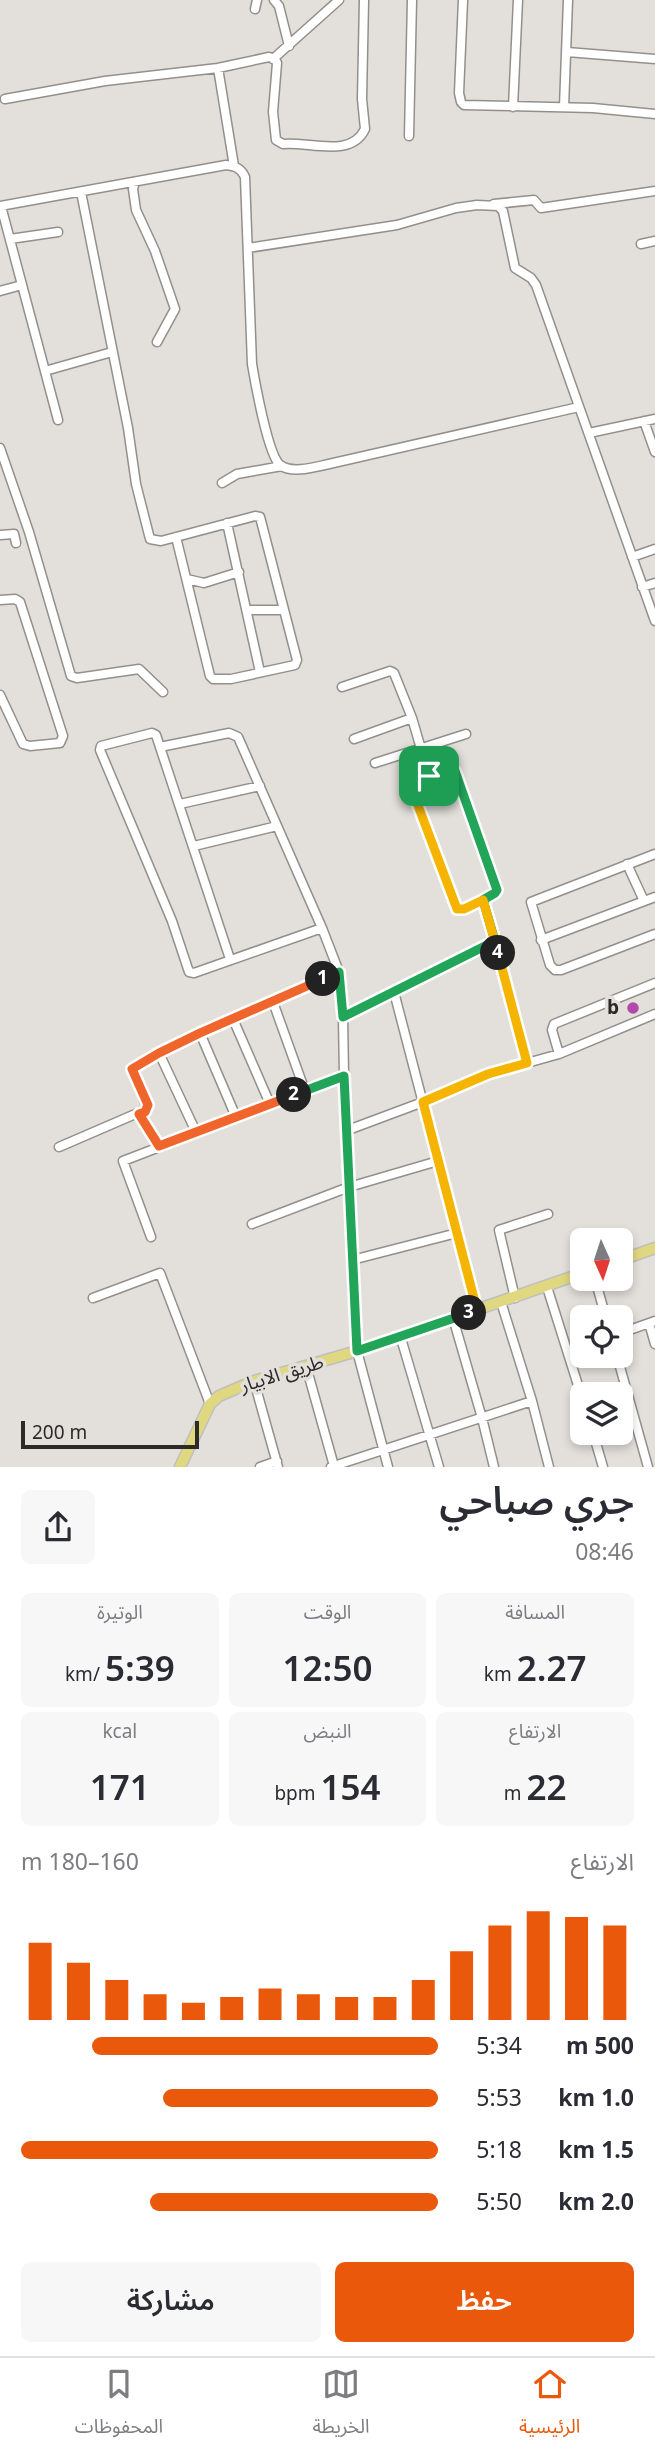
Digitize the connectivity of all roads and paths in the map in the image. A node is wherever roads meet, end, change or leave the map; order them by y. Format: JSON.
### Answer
{"nodes":[{"id":1,"x":274,"y":0,"type":"edge"},
{"id":2,"x":340,"y":0,"type":"edge"},
{"id":3,"x":364,"y":0,"type":"edge"},
{"id":4,"x":412,"y":0,"type":"edge"},
{"id":5,"x":463,"y":0,"type":"edge"},
{"id":6,"x":518,"y":0,"type":"edge"},
{"id":7,"x":567,"y":0,"type":"edge"},
{"id":8,"x":289,"y":46,"type":"junction"},
{"id":9,"x":567,"y":52,"type":"junction"},
{"id":10,"x":273,"y":59,"type":"junction"},
{"id":11,"x":655,"y":59,"type":"edge"},
{"id":12,"x":218,"y":68,"type":"junction"},
{"id":13,"x":5,"y":99,"type":"dead end"},
{"id":14,"x":513,"y":107,"type":"junction"},
{"id":15,"x":564,"y":107,"type":"junction"},
{"id":16,"x":655,"y":114,"type":"edge"},
{"id":17,"x":409,"y":136,"type":"dead end"},
{"id":18,"x":233,"y":166,"type":"junction"},
{"id":19,"x":135,"y":182,"type":"junction"},
{"id":20,"x":655,"y":191,"type":"edge"},
{"id":21,"x":82,"y":192,"type":"junction"},
{"id":22,"x":494,"y":204,"type":"junction"},
{"id":23,"x":1,"y":206,"type":"edge"},
{"id":24,"x":58,"y":232,"type":"dead end"},
{"id":25,"x":10,"y":239,"type":"junction"},
{"id":26,"x":655,"y":241,"type":"edge"},
{"id":27,"x":641,"y":244,"type":"dead end"},
{"id":28,"x":248,"y":248,"type":"junction"},
{"id":29,"x":23,"y":285,"type":"junction"},
{"id":30,"x":0,"y":291,"type":"edge"},
{"id":31,"x":157,"y":342,"type":"dead end"},
{"id":32,"x":112,"y":352,"type":"junction"},
{"id":33,"x":45,"y":372,"type":"junction"},
{"id":34,"x":579,"y":407,"type":"junction"},
{"id":35,"x":655,"y":419,"type":"edge"},
{"id":36,"x":58,"y":420,"type":"dead end"},
{"id":37,"x":644,"y":421,"type":"junction"},
{"id":38,"x":589,"y":433,"type":"junction"},
{"id":39,"x":0,"y":447,"type":"edge"},
{"id":40,"x":655,"y":452,"type":"edge"},
{"id":41,"x":282,"y":466,"type":"junction"},
{"id":42,"x":222,"y":483,"type":"dead end"},
{"id":43,"x":227,"y":523,"type":"junction"},
{"id":44,"x":0,"y":535,"type":"edge"},
{"id":45,"x":176,"y":537,"type":"junction"},
{"id":46,"x":16,"y":543,"type":"dead end"},
{"id":47,"x":655,"y":549,"type":"edge"},
{"id":48,"x":632,"y":557,"type":"junction"},
{"id":49,"x":239,"y":572,"type":"junction"},
{"id":50,"x":187,"y":579,"type":"junction"},
{"id":51,"x":655,"y":583,"type":"edge"},
{"id":52,"x":642,"y":587,"type":"junction"},
{"id":53,"x":0,"y":600,"type":"edge"},
{"id":54,"x":247,"y":610,"type":"junction"},
{"id":55,"x":283,"y":610,"type":"junction"},
{"id":56,"x":655,"y":621,"type":"edge"},
{"id":57,"x":260,"y":672,"type":"junction"},
{"id":58,"x":342,"y":687,"type":"dead end"},
{"id":59,"x":163,"y":692,"type":"dead end"},
{"id":60,"x":0,"y":695,"type":"edge"},
{"id":61,"x":412,"y":718,"type":"junction"},
{"id":62,"x":466,"y":734,"type":"dead end"},
{"id":63,"x":354,"y":739,"type":"dead end"},
{"id":64,"x":160,"y":747,"type":"junction"},
{"id":65,"x":420,"y":748,"type":"junction"},
{"id":66,"x":375,"y":763,"type":"dead end"},
{"id":67,"x":429,"y":776,"type":"junction"},
{"id":68,"x":260,"y":786,"type":"junction"},
{"id":69,"x":180,"y":804,"type":"junction"},
{"id":70,"x":277,"y":826,"type":"junction"},
{"id":71,"x":194,"y":846,"type":"junction"},
{"id":72,"x":655,"y":854,"type":"edge"},
{"id":73,"x":627,"y":864,"type":"junction"},
{"id":74,"x":655,"y":897,"type":"edge"},
{"id":75,"x":483,"y":900,"type":"junction"},
{"id":76,"x":644,"y":901,"type":"junction"},
{"id":77,"x":322,"y":928,"type":"junction"},
{"id":78,"x":655,"y":934,"type":"edge"},
{"id":79,"x":541,"y":940,"type":"junction"},
{"id":80,"x":495,"y":941,"type":"junction"},
{"id":81,"x":230,"y":959,"type":"junction"},
{"id":82,"x":339,"y":972,"type":"junction"},
{"id":83,"x":655,"y":983,"type":"edge"},
{"id":84,"x":394,"y":992,"type":"junction"},
{"id":85,"x":273,"y":1002,"type":"junction"},
{"id":86,"x":655,"y":1014,"type":"edge"},
{"id":87,"x":343,"y":1017,"type":"junction"},
{"id":88,"x":233,"y":1019,"type":"junction"},
{"id":89,"x":200,"y":1033,"type":"junction"},
{"id":90,"x":159,"y":1053,"type":"junction"},
{"id":91,"x":559,"y":1054,"type":"junction"},
{"id":92,"x":527,"y":1063,"type":"junction"},
{"id":93,"x":344,"y":1076,"type":"junction"},
{"id":94,"x":304,"y":1091,"type":"junction"},
{"id":95,"x":423,"y":1102,"type":"junction"},
{"id":96,"x":270,"y":1104,"type":"junction"},
{"id":97,"x":139,"y":1114,"type":"junction"},
{"id":98,"x":236,"y":1117,"type":"junction"},
{"id":99,"x":348,"y":1130,"type":"junction"},
{"id":100,"x":195,"y":1132,"type":"junction"},
{"id":101,"x":159,"y":1146,"type":"junction"},
{"id":102,"x":59,"y":1147,"type":"dead end"},
{"id":103,"x":438,"y":1161,"type":"junction"},
{"id":104,"x":349,"y":1187,"type":"junction"},
{"id":105,"x":548,"y":1214,"type":"dead end"},
{"id":106,"x":252,"y":1224,"type":"dead end"},
{"id":107,"x":457,"y":1233,"type":"junction"},
{"id":108,"x":151,"y":1237,"type":"dead end"},
{"id":109,"x":655,"y":1248,"type":"edge"},
{"id":110,"x":634,"y":1255,"type":"edge"},
{"id":111,"x":352,"y":1260,"type":"junction"},
{"id":112,"x":570,"y":1278,"type":"edge"},
{"id":113,"x":547,"y":1287,"type":"junction"},
{"id":114,"x":93,"y":1298,"type":"dead end"},
{"id":115,"x":514,"y":1298,"type":"junction"},
{"id":116,"x":501,"y":1302,"type":"junction"},
{"id":117,"x":477,"y":1310,"type":"junction"},
{"id":118,"x":453,"y":1318,"type":"junction"},
{"id":119,"x":652,"y":1322,"type":"edge"},
{"id":120,"x":633,"y":1329,"type":"edge"},
{"id":121,"x":400,"y":1335,"type":"junction"},
{"id":122,"x":655,"y":1343,"type":"edge"},
{"id":123,"x":357,"y":1351,"type":"junction"},
{"id":124,"x":306,"y":1366,"type":"junction"},
{"id":125,"x":620,"y":1368,"type":"edge"},
{"id":126,"x":254,"y":1381,"type":"junction"},
{"id":127,"x":577,"y":1382,"type":"edge"},
{"id":128,"x":532,"y":1401,"type":"junction"},
{"id":129,"x":209,"y":1404,"type":"junction"},
{"id":130,"x":482,"y":1418,"type":"junction"},
{"id":131,"x":429,"y":1434,"type":"junction"},
{"id":132,"x":597,"y":1445,"type":"edge"},
{"id":133,"x":383,"y":1449,"type":"junction"},
{"id":134,"x":278,"y":1464,"type":"edge"},
{"id":135,"x":332,"y":1466,"type":"edge"},
{"id":136,"x":180,"y":1467,"type":"edge"},
{"id":137,"x":260,"y":1467,"type":"edge"},
{"id":138,"x":388,"y":1467,"type":"edge"},
{"id":139,"x":439,"y":1467,"type":"edge"},
{"id":140,"x":494,"y":1467,"type":"edge"},
{"id":141,"x":549,"y":1467,"type":"edge"},
{"id":142,"x":603,"y":1467,"type":"edge"},
{"id":143,"x":648,"y":1467,"type":"edge"}],
"edges":[{"from":1,"to":8,"type":"street"},
{"from":2,"to":8,"type":"street"},
{"from":3,"to":10,"type":"street"},
{"from":4,"to":17,"type":"street"},
{"from":5,"to":14,"type":"street"},
{"from":6,"to":14,"type":"street"},
{"from":7,"to":9,"type":"street"},
{"from":8,"to":10,"type":"street"},
{"from":9,"to":11,"type":"street"},
{"from":9,"to":15,"type":"street"},
{"from":10,"to":12,"type":"street"},
{"from":12,"to":13,"type":"street"},
{"from":12,"to":18,"type":"street"},
{"from":14,"to":15,"type":"street"},
{"from":15,"to":16,"type":"street"},
{"from":18,"to":19,"type":"street"},
{"from":18,"to":28,"type":"street"},
{"from":19,"to":21,"type":"street"},
{"from":19,"to":31,"type":"street"},
{"from":20,"to":22,"type":"street"},
{"from":21,"to":23,"type":"street"},
{"from":21,"to":32,"type":"street"},
{"from":22,"to":28,"type":"street"},
{"from":22,"to":34,"type":"street"},
{"from":23,"to":25,"type":"street"},
{"from":24,"to":25,"type":"street"},
{"from":25,"to":29,"type":"street"},
{"from":26,"to":27,"type":"street"},
{"from":28,"to":41,"type":"street"},
{"from":29,"to":30,"type":"street"},
{"from":29,"to":33,"type":"street"},
{"from":32,"to":33,"type":"street"},
{"from":32,"to":45,"type":"street"},
{"from":33,"to":36,"type":"street"},
{"from":34,"to":38,"type":"street"},
{"from":34,"to":41,"type":"street"},
{"from":35,"to":37,"type":"street"},
{"from":37,"to":38,"type":"street"},
{"from":37,"to":40,"type":"street"},
{"from":38,"to":48,"type":"street"},
{"from":39,"to":59,"type":"street"},
{"from":41,"to":42,"type":"street"},
{"from":43,"to":45,"type":"street"},
{"from":43,"to":49,"type":"street"},
{"from":43,"to":55,"type":"street"},
{"from":44,"to":46,"type":"street"},
{"from":45,"to":50,"type":"street"},
{"from":47,"to":48,"type":"street"},
{"from":48,"to":52,"type":"street"},
{"from":49,"to":50,"type":"street"},
{"from":49,"to":54,"type":"street"},
{"from":50,"to":57,"type":"street"},
{"from":51,"to":52,"type":"street"},
{"from":52,"to":56,"type":"street"},
{"from":53,"to":60,"type":"street"},
{"from":54,"to":55,"type":"street"},
{"from":54,"to":57,"type":"street"},
{"from":55,"to":57,"type":"street"},
{"from":58,"to":61,"type":"street"},
{"from":61,"to":63,"type":"street"},
{"from":61,"to":65,"type":"street"},
{"from":62,"to":65,"type":"street"},
{"from":64,"to":68,"type":"street"},
{"from":64,"to":69,"type":"street"},
{"from":64,"to":81,"type":"street"},
{"from":65,"to":66,"type":"street"},
{"from":65,"to":67,"type":"street"},
{"from":67,"to":75,"type":"street"},
{"from":67,"to":75,"type":"street"},
{"from":68,"to":69,"type":"street"},
{"from":68,"to":70,"type":"street"},
{"from":69,"to":71,"type":"street"},
{"from":70,"to":71,"type":"street"},
{"from":70,"to":77,"type":"street"},
{"from":71,"to":81,"type":"street"},
{"from":72,"to":73,"type":"street"},
{"from":73,"to":76,"type":"street"},
{"from":73,"to":79,"type":"street"},
{"from":74,"to":76,"type":"street"},
{"from":75,"to":80,"type":"street"},
{"from":76,"to":79,"type":"street"},
{"from":77,"to":81,"type":"street"},
{"from":77,"to":82,"type":"street"},
{"from":78,"to":79,"type":"street"},
{"from":80,"to":84,"type":"street"},
{"from":80,"to":92,"type":"street"},
{"from":82,"to":85,"type":"street"},
{"from":82,"to":87,"type":"street"},
{"from":83,"to":91,"type":"street"},
{"from":84,"to":87,"type":"street"},
{"from":84,"to":95,"type":"street"},
{"from":85,"to":88,"type":"street"},
{"from":85,"to":94,"type":"street"},
{"from":86,"to":91,"type":"street"},
{"from":87,"to":93,"type":"street"},
{"from":88,"to":89,"type":"street"},
{"from":88,"to":96,"type":"street"},
{"from":89,"to":90,"type":"street"},
{"from":89,"to":98,"type":"street"},
{"from":90,"to":97,"type":"street"},
{"from":90,"to":100,"type":"street"},
{"from":91,"to":92,"type":"street"},
{"from":92,"to":95,"type":"street"},
{"from":93,"to":94,"type":"street"},
{"from":93,"to":99,"type":"street"},
{"from":94,"to":96,"type":"street"},
{"from":95,"to":99,"type":"street"},
{"from":95,"to":103,"type":"street"},
{"from":96,"to":98,"type":"street"},
{"from":97,"to":101,"type":"street"},
{"from":97,"to":102,"type":"street"},
{"from":98,"to":100,"type":"street"},
{"from":99,"to":104,"type":"street"},
{"from":100,"to":101,"type":"street"},
{"from":101,"to":108,"type":"street"},
{"from":103,"to":104,"type":"street"},
{"from":103,"to":107,"type":"street"},
{"from":104,"to":106,"type":"street"},
{"from":104,"to":111,"type":"street"},
{"from":105,"to":115,"type":"street"},
{"from":107,"to":111,"type":"street"},
{"from":107,"to":117,"type":"street"},
{"from":109,"to":110,"type":"main road"},
{"from":111,"to":123,"type":"street"},
{"from":112,"to":113,"type":"main road","name":"طريق الابيار"},
{"from":113,"to":115,"type":"main road","name":"طريق الابيار"},
{"from":113,"to":127,"type":"street"},
{"from":114,"to":129,"type":"street"},
{"from":115,"to":116,"type":"main road","name":"طريق الابيار"},
{"from":116,"to":117,"type":"main road","name":"طريق الابيار"},
{"from":116,"to":128,"type":"street"},
{"from":117,"to":118,"type":"main road","name":"طريق الابيار"},
{"from":118,"to":121,"type":"main road","name":"طريق الابيار"},
{"from":118,"to":130,"type":"street"},
{"from":119,"to":120,"type":"street"},
{"from":119,"to":122,"type":"street"},
{"from":121,"to":123,"type":"main road","name":"طريق الابيار"},
{"from":121,"to":131,"type":"street"},
{"from":123,"to":124,"type":"main road","name":"طريق الابيار"},
{"from":123,"to":133,"type":"street"},
{"from":124,"to":126,"type":"main road","name":"طريق الابيار"},
{"from":124,"to":135,"type":"street"},
{"from":125,"to":143,"type":"street"},
{"from":126,"to":129,"type":"main road","name":"طريق الابيار"},
{"from":126,"to":134,"type":"street"},
{"from":128,"to":130,"type":"street"},
{"from":128,"to":141,"type":"street"},
{"from":129,"to":136,"type":"main road"},
{"from":130,"to":131,"type":"street"},
{"from":130,"to":140,"type":"street"},
{"from":131,"to":133,"type":"street"},
{"from":131,"to":139,"type":"street"},
{"from":132,"to":142,"type":"street"},
{"from":133,"to":135,"type":"street"},
{"from":133,"to":138,"type":"street"},
{"from":134,"to":137,"type":"street"}]}
